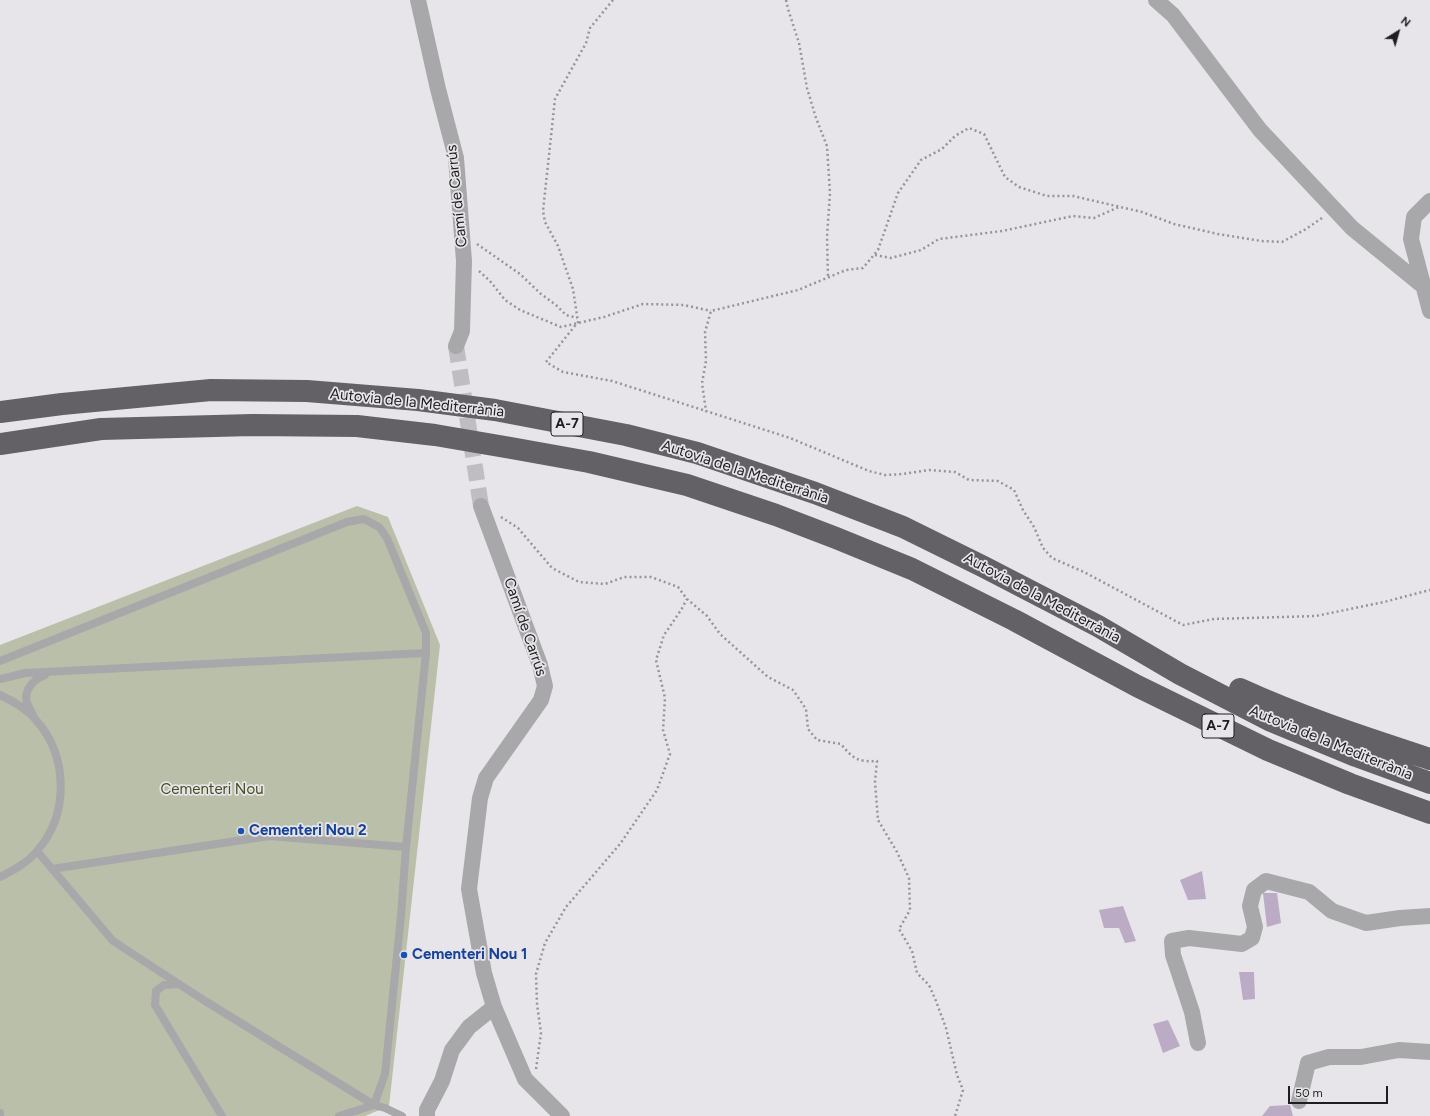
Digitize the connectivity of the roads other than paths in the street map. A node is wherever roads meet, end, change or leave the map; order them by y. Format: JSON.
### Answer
{"nodes":[{"id":1,"x":418,"y":0,"type":"edge"},
{"id":2,"x":1156,"y":0,"type":"edge"},
{"id":3,"x":1430,"y":201,"type":"edge"},
{"id":4,"x":1423,"y":286,"type":"junction"},
{"id":5,"x":1430,"y":311,"type":"edge"},
{"id":6,"x":456,"y":346,"type":"tunnel mouth"},
{"id":7,"x":0,"y":412,"type":"edge"},
{"id":8,"x":0,"y":444,"type":"edge"},
{"id":9,"x":481,"y":506,"type":"tunnel mouth"},
{"id":10,"x":1098,"y":626,"type":"junction"},
{"id":11,"x":426,"y":653,"type":"junction"},
{"id":12,"x":0,"y":661,"type":"edge"},
{"id":13,"x":64,"y":672,"type":"junction"},
{"id":14,"x":0,"y":679,"type":"edge"},
{"id":15,"x":0,"y":695,"type":"edge"},
{"id":16,"x":35,"y":718,"type":"junction"},
{"id":17,"x":1430,"y":759,"type":"edge"},
{"id":18,"x":1430,"y":783,"type":"edge"},
{"id":19,"x":1430,"y":813,"type":"edge"},
{"id":20,"x":406,"y":847,"type":"junction"},
{"id":21,"x":37,"y":851,"type":"junction"},
{"id":22,"x":52,"y":869,"type":"junction"},
{"id":23,"x":0,"y":877,"type":"edge"},
{"id":24,"x":1430,"y":916,"type":"edge"},
{"id":25,"x":179,"y":984,"type":"junction"},
{"id":26,"x":494,"y":1007,"type":"junction"},
{"id":27,"x":1198,"y":1043,"type":"dead end"},
{"id":28,"x":1430,"y":1052,"type":"edge"},
{"id":29,"x":1299,"y":1101,"type":"dead end"},
{"id":30,"x":374,"y":1105,"type":"junction"},
{"id":31,"x":0,"y":1113,"type":"edge"},
{"id":32,"x":0,"y":1116,"type":"edge"},
{"id":33,"x":222,"y":1116,"type":"edge"},
{"id":34,"x":339,"y":1116,"type":"edge"},
{"id":35,"x":402,"y":1116,"type":"edge"},
{"id":36,"x":427,"y":1116,"type":"edge"},
{"id":37,"x":562,"y":1116,"type":"edge"}],
"edges":[{"from":1,"to":6,"type":"street","name":"Camí de Carrús"},
{"from":2,"to":4,"type":"street"},
{"from":3,"to":4,"type":"street"},
{"from":4,"to":5,"type":"street"},
{"from":7,"to":10,"type":"highway","name":"Autovia de la Mediterrània","number":"A-7"},
{"from":8,"to":19,"type":"highway","name":"Autovia de la Mediterrània","number":"A-7"},
{"from":9,"to":26,"type":"street","name":"Camí de Carrús"},
{"from":10,"to":17,"type":"highway"},
{"from":10,"to":18,"type":"highway","name":"Autovia de la Mediterrània","number":"A-7"},
{"from":11,"to":12,"type":"lane"},
{"from":11,"to":13,"type":"lane"},
{"from":11,"to":20,"type":"lane"},
{"from":13,"to":14,"type":"lane"},
{"from":13,"to":16,"type":"lane"},
{"from":15,"to":16,"type":"lane"},
{"from":16,"to":21,"type":"lane"},
{"from":20,"to":22,"type":"lane"},
{"from":20,"to":30,"type":"lane"},
{"from":21,"to":22,"type":"lane"},
{"from":21,"to":23,"type":"lane"},
{"from":22,"to":25,"type":"lane"},
{"from":24,"to":27,"type":"street"},
{"from":25,"to":30,"type":"lane"},
{"from":25,"to":33,"type":"lane"},
{"from":26,"to":36,"type":"street"},
{"from":26,"to":37,"type":"street","name":"Camí de Carrús"},
{"from":28,"to":29,"type":"street"},
{"from":30,"to":34,"type":"lane"},
{"from":30,"to":35,"type":"lane"},
{"from":31,"to":32,"type":"lane"}]}
